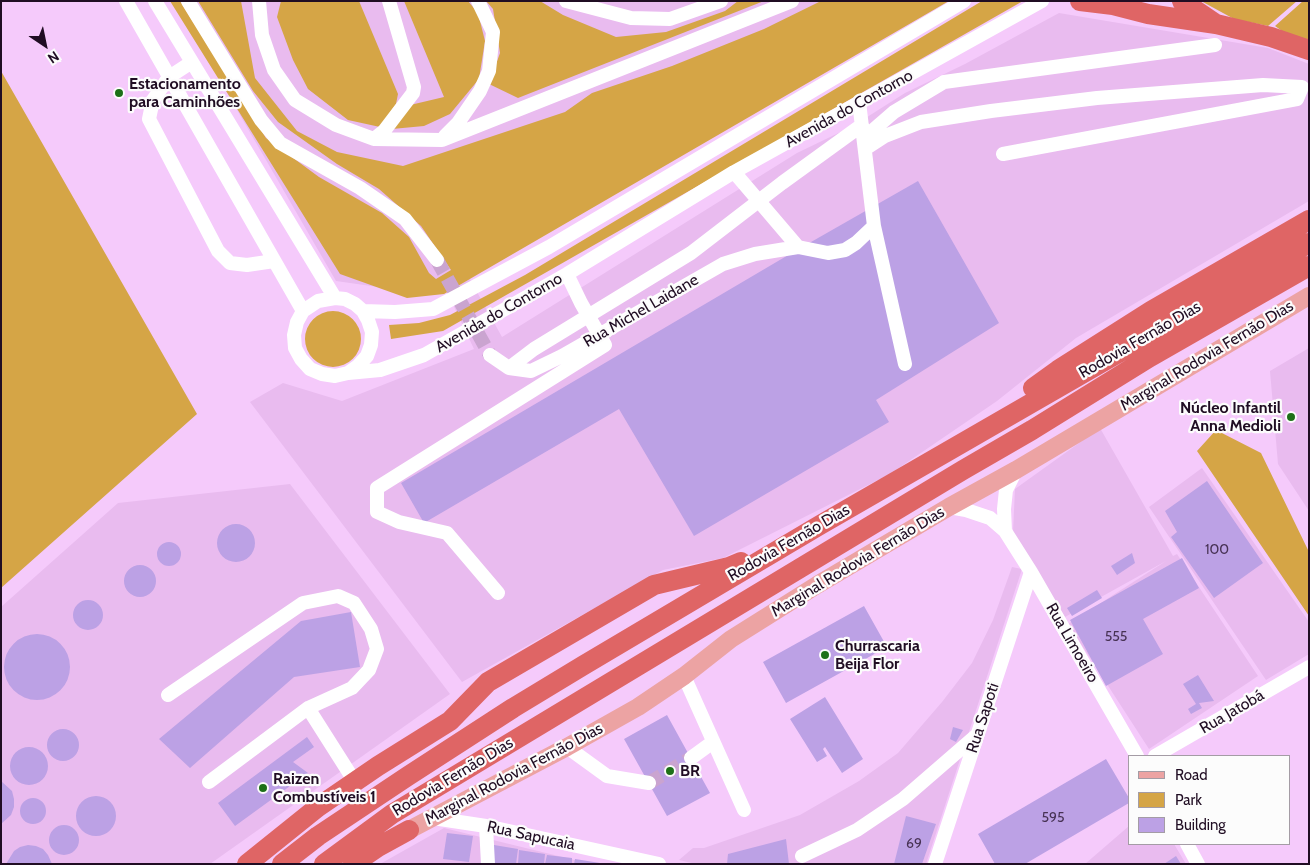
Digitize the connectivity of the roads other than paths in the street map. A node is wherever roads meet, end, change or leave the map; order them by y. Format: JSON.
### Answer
{"nodes":[{"id":1,"x":126,"y":1,"type":"edge"},
{"id":2,"x":155,"y":1,"type":"edge"},
{"id":3,"x":188,"y":1,"type":"edge"},
{"id":4,"x":259,"y":1,"type":"edge"},
{"id":5,"x":389,"y":1,"type":"edge"},
{"id":6,"x":478,"y":1,"type":"edge"},
{"id":7,"x":566,"y":1,"type":"edge"},
{"id":8,"x":721,"y":1,"type":"edge"},
{"id":9,"x":792,"y":1,"type":"edge"},
{"id":10,"x":964,"y":1,"type":"edge"},
{"id":11,"x":1042,"y":1,"type":"edge"},
{"id":12,"x":1080,"y":1,"type":"edge"},
{"id":13,"x":1182,"y":1,"type":"edge"},
{"id":14,"x":1216,"y":24,"type":"junction"},
{"id":15,"x":1215,"y":45,"type":"dead end"},
{"id":16,"x":1309,"y":50,"type":"edge"},
{"id":17,"x":192,"y":62,"type":"junction"},
{"id":18,"x":169,"y":77,"type":"junction"},
{"id":19,"x":859,"y":102,"type":"junction"},
{"id":20,"x":863,"y":137,"type":"junction"},
{"id":21,"x":374,"y":139,"type":"junction"},
{"id":22,"x":442,"y":140,"type":"junction"},
{"id":23,"x":1003,"y":154,"type":"dead end"},
{"id":24,"x":734,"y":172,"type":"junction"},
{"id":25,"x":1309,"y":220,"type":"edge"},
{"id":26,"x":874,"y":226,"type":"junction"},
{"id":27,"x":1309,"y":243,"type":"edge"},
{"id":28,"x":798,"y":247,"type":"junction"},
{"id":29,"x":274,"y":260,"type":"junction"},
{"id":30,"x":437,"y":260,"type":"tunnel mouth"},
{"id":31,"x":1309,"y":266,"type":"edge"},
{"id":32,"x":567,"y":274,"type":"junction"},
{"id":33,"x":1309,"y":296,"type":"edge"},
{"id":34,"x":335,"y":298,"type":"junction"},
{"id":35,"x":303,"y":311,"type":"junction"},
{"id":36,"x":363,"y":311,"type":"junction"},
{"id":37,"x":490,"y":355,"type":"tunnel mouth"},
{"id":38,"x":905,"y":364,"type":"dead end"},
{"id":39,"x":509,"y":368,"type":"junction"},
{"id":40,"x":348,"y":373,"type":"junction"},
{"id":41,"x":949,"y":450,"type":"junction"},
{"id":42,"x":1016,"y":470,"type":"junction"},
{"id":43,"x":950,"y":507,"type":"junction"},
{"id":44,"x":820,"y":525,"type":"junction"},
{"id":45,"x":1005,"y":531,"type":"junction"},
{"id":46,"x":1031,"y":572,"type":"junction"},
{"id":47,"x":498,"y":593,"type":"dead end"},
{"id":48,"x":1309,"y":667,"type":"edge"},
{"id":49,"x":684,"y":676,"type":"junction"},
{"id":50,"x":168,"y":695,"type":"dead end"},
{"id":51,"x":308,"y":708,"type":"junction"},
{"id":52,"x":978,"y":734,"type":"junction"},
{"id":53,"x":713,"y":742,"type":"junction"},
{"id":54,"x":567,"y":747,"type":"junction"},
{"id":55,"x":1136,"y":755,"type":"edge"},
{"id":56,"x":1157,"y":755,"type":"edge"},
{"id":57,"x":691,"y":758,"type":"tunnel mouth"},
{"id":58,"x":209,"y":782,"type":"dead end"},
{"id":59,"x":355,"y":782,"type":"junction"},
{"id":60,"x":649,"y":783,"type":"tunnel mouth"},
{"id":61,"x":744,"y":810,"type":"dead end"},
{"id":62,"x":433,"y":818,"type":"junction"},
{"id":63,"x":486,"y":826,"type":"junction"},
{"id":64,"x":409,"y":830,"type":"junction"},
{"id":65,"x":1187,"y":845,"type":"edge"},
{"id":66,"x":802,"y":856,"type":"dead end"},
{"id":67,"x":247,"y":864,"type":"edge"},
{"id":68,"x":282,"y":864,"type":"edge"},
{"id":69,"x":324,"y":864,"type":"edge"},
{"id":70,"x":353,"y":864,"type":"edge"},
{"id":71,"x":368,"y":864,"type":"edge"},
{"id":72,"x":488,"y":864,"type":"edge"},
{"id":73,"x":659,"y":864,"type":"edge"},
{"id":74,"x":934,"y":864,"type":"edge"},
{"id":75,"x":1198,"y":864,"type":"edge"}],
"edges":[{"from":1,"to":18,"type":"street"},
{"from":2,"to":17,"type":"street"},
{"from":3,"to":30,"type":"street"},
{"from":4,"to":21,"type":"street"},
{"from":5,"to":21,"type":"street"},
{"from":6,"to":22,"type":"street"},
{"from":7,"to":8,"type":"street"},
{"from":9,"to":22,"type":"street"},
{"from":10,"to":36,"type":"street","name":"Avenida do Contorno"},
{"from":11,"to":19,"type":"street","name":"Avenida do Contorno"},
{"from":12,"to":14,"type":"highway"},
{"from":13,"to":14,"type":"highway"},
{"from":14,"to":16,"type":"highway"},
{"from":15,"to":20,"type":"street"},
{"from":17,"to":18,"type":"street"},
{"from":17,"to":34,"type":"street"},
{"from":18,"to":29,"type":"street"},
{"from":18,"to":29,"type":"street"},
{"from":19,"to":20,"type":"street"},
{"from":19,"to":24,"type":"street","name":"Avenida do Contorno"},
{"from":20,"to":23,"type":"street"},
{"from":20,"to":26,"type":"street"},
{"from":20,"to":39,"type":"street"},
{"from":21,"to":22,"type":"street"},
{"from":24,"to":28,"type":"street"},
{"from":24,"to":32,"type":"street","name":"Avenida do Contorno"},
{"from":25,"to":41,"type":"highway"},
{"from":26,"to":28,"type":"street"},
{"from":26,"to":38,"type":"street"},
{"from":27,"to":41,"type":"highway","name":"Rodovia Fernão Dias"},
{"from":28,"to":39,"type":"street","name":"Rua Michel Laidane"},
{"from":29,"to":35,"type":"street"},
{"from":31,"to":69,"type":"highway","name":"Rodovia Fernão Dias"},
{"from":32,"to":40,"type":"street","name":"Avenida do Contorno"},
{"from":32,"to":47,"type":"street"},
{"from":33,"to":42,"type":"main road","name":"Marginal Rodovia Fernão Dias"},
{"from":34,"to":35,"type":"street"},
{"from":34,"to":36,"type":"street"},
{"from":35,"to":40,"type":"street","name":"Avenida do Contorno"},
{"from":36,"to":40,"type":"street"},
{"from":37,"to":39,"type":"street"},
{"from":41,"to":44,"type":"highway","name":"Rodovia Fernão Dias"},
{"from":42,"to":43,"type":"main road","name":"Marginal Rodovia Fernão Dias"},
{"from":42,"to":45,"type":"street"},
{"from":43,"to":45,"type":"street","name":"Rua Limoeiro"},
{"from":43,"to":49,"type":"main road","name":"Marginal Rodovia Fernão Dias"},
{"from":44,"to":59,"type":"highway"},
{"from":44,"to":68,"type":"highway","name":"Rodovia Fernão Dias"},
{"from":45,"to":46,"type":"street","name":"Rua Limoeiro"},
{"from":46,"to":52,"type":"street","name":"Rua Sapoti"},
{"from":46,"to":55,"type":"street","name":"Rua Limoeiro"},
{"from":48,"to":56,"type":"street","name":"Rua Jatobá"},
{"from":49,"to":53,"type":"street"},
{"from":49,"to":54,"type":"main road","name":"Marginal Rodovia Fernão Dias"},
{"from":50,"to":51,"type":"street"},
{"from":51,"to":58,"type":"street"},
{"from":51,"to":59,"type":"street"},
{"from":52,"to":66,"type":"street"},
{"from":52,"to":74,"type":"street","name":"Rua Sapoti"},
{"from":53,"to":57,"type":"street"},
{"from":53,"to":61,"type":"street"},
{"from":54,"to":60,"type":"street"},
{"from":54,"to":62,"type":"main road","name":"Marginal Rodovia Fernão Dias"},
{"from":59,"to":67,"type":"highway"},
{"from":62,"to":63,"type":"street","name":"Rua Sapucaia"},
{"from":62,"to":64,"type":"main road","name":"Marginal Rodovia Fernão Dias"},
{"from":63,"to":72,"type":"street"},
{"from":63,"to":73,"type":"street","name":"Rua Sapucaia"},
{"from":64,"to":70,"type":"highway"},
{"from":64,"to":71,"type":"street"},
{"from":65,"to":75,"type":"street"}]}
